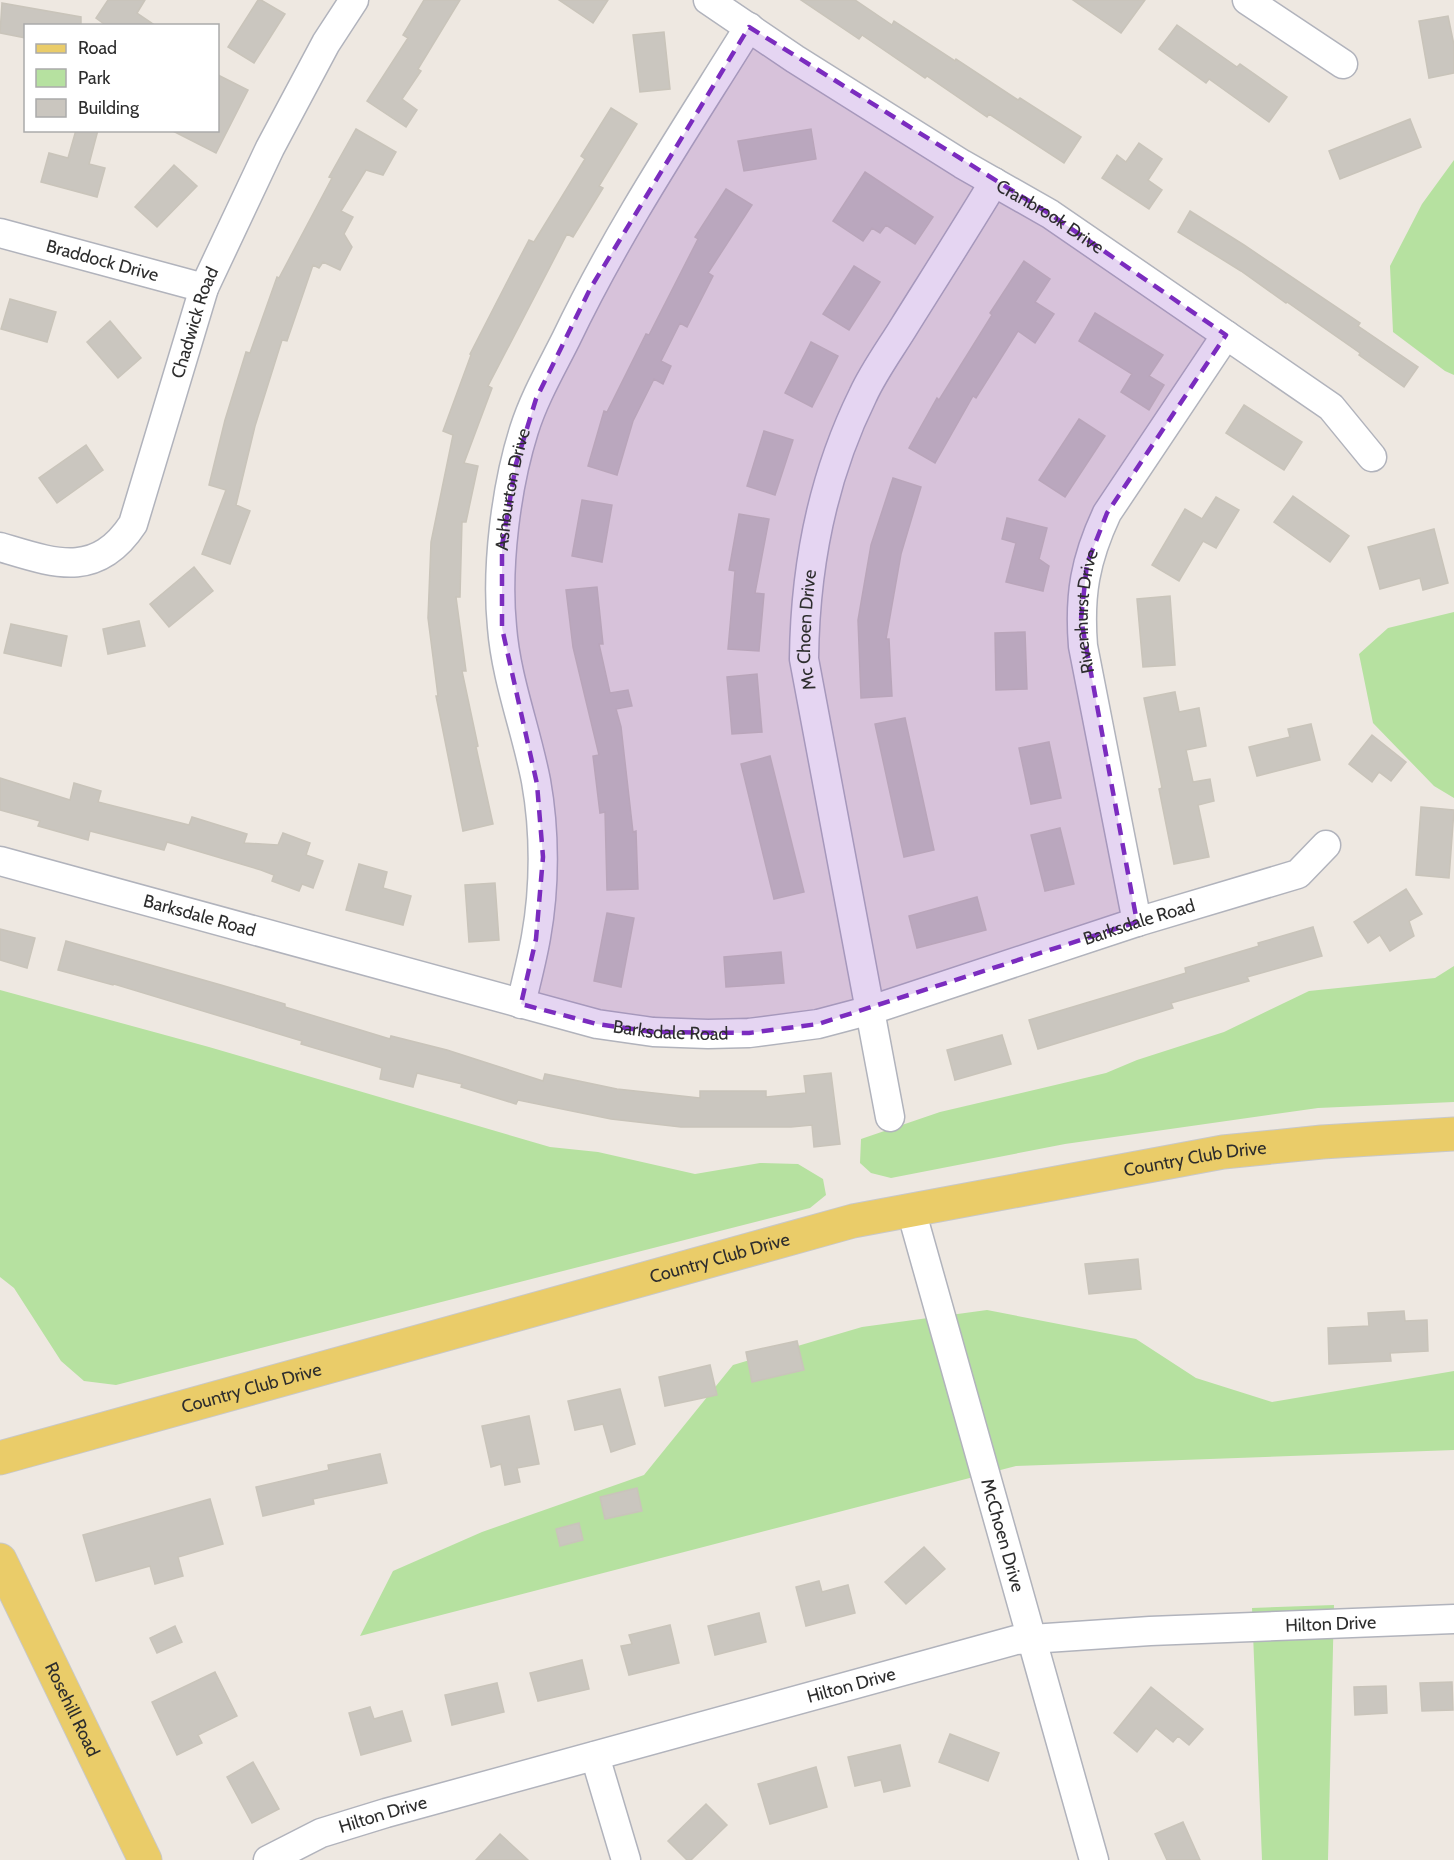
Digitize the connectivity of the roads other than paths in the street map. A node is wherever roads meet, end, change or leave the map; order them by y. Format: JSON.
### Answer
{"nodes":[{"id":1,"x":354,"y":0,"type":"edge"},
{"id":2,"x":708,"y":0,"type":"edge"},
{"id":3,"x":1247,"y":0,"type":"edge"},
{"id":4,"x":749,"y":27,"type":"junction"},
{"id":5,"x":1343,"y":64,"type":"dead end"},
{"id":6,"x":994,"y":182,"type":"junction"},
{"id":7,"x":0,"y":233,"type":"edge"},
{"id":8,"x":204,"y":288,"type":"junction"},
{"id":9,"x":1226,"y":335,"type":"junction"},
{"id":10,"x":1372,"y":457,"type":"dead end"},
{"id":11,"x":0,"y":547,"type":"edge"},
{"id":12,"x":1326,"y":845,"type":"dead end"},
{"id":13,"x":0,"y":861,"type":"edge"},
{"id":14,"x":1137,"y":922,"type":"junction"},
{"id":15,"x":520,"y":1004,"type":"junction"},
{"id":16,"x":871,"y":1010,"type":"junction"},
{"id":17,"x":890,"y":1117,"type":"dead end"},
{"id":18,"x":1454,"y":1134,"type":"edge"},
{"id":19,"x":911,"y":1210,"type":"junction"},
{"id":20,"x":0,"y":1458,"type":"edge"},
{"id":21,"x":0,"y":1560,"type":"edge"},
{"id":22,"x":1454,"y":1619,"type":"edge"},
{"id":23,"x":1033,"y":1639,"type":"junction"},
{"id":24,"x":595,"y":1756,"type":"junction"},
{"id":25,"x":145,"y":1860,"type":"edge"},
{"id":26,"x":268,"y":1860,"type":"edge"},
{"id":27,"x":626,"y":1860,"type":"edge"},
{"id":28,"x":1094,"y":1860,"type":"edge"}],
"edges":[{"from":1,"to":8,"type":"street","name":"Chadwick Road"},
{"from":2,"to":4,"type":"street","name":"Cranbrook Drive"},
{"from":3,"to":5,"type":"street"},
{"from":4,"to":6,"type":"street","name":"Cranbrook Drive"},
{"from":4,"to":15,"type":"street","name":"Ashburton Drive"},
{"from":6,"to":9,"type":"street","name":"Cranbrook Drive"},
{"from":6,"to":16,"type":"street","name":"Mc Choen Drive"},
{"from":7,"to":8,"type":"street","name":"Braddock Drive"},
{"from":8,"to":11,"type":"street","name":"Chadwick Road"},
{"from":9,"to":10,"type":"street","name":"Cranbrook Drive"},
{"from":9,"to":14,"type":"street","name":"Rivenhurst Drive"},
{"from":12,"to":14,"type":"street","name":"Barksdale Road"},
{"from":13,"to":15,"type":"street","name":"Barksdale Road"},
{"from":14,"to":16,"type":"street","name":"Barksdale Road"},
{"from":15,"to":16,"type":"street","name":"Barksdale Road"},
{"from":16,"to":17,"type":"street","name":"Mc Choen Drive"},
{"from":18,"to":19,"type":"main road","name":"Country Club Drive"},
{"from":19,"to":20,"type":"main road","name":"Country Club Drive"},
{"from":19,"to":23,"type":"street","name":"McChoen Drive"},
{"from":21,"to":25,"type":"main road","name":"Rosehill Road"},
{"from":22,"to":23,"type":"street","name":"Hilton Drive"},
{"from":23,"to":24,"type":"street","name":"Hilton Drive"},
{"from":23,"to":28,"type":"street","name":"McChoen Drive"},
{"from":24,"to":26,"type":"street","name":"Hilton Drive"},
{"from":24,"to":27,"type":"street"}]}
